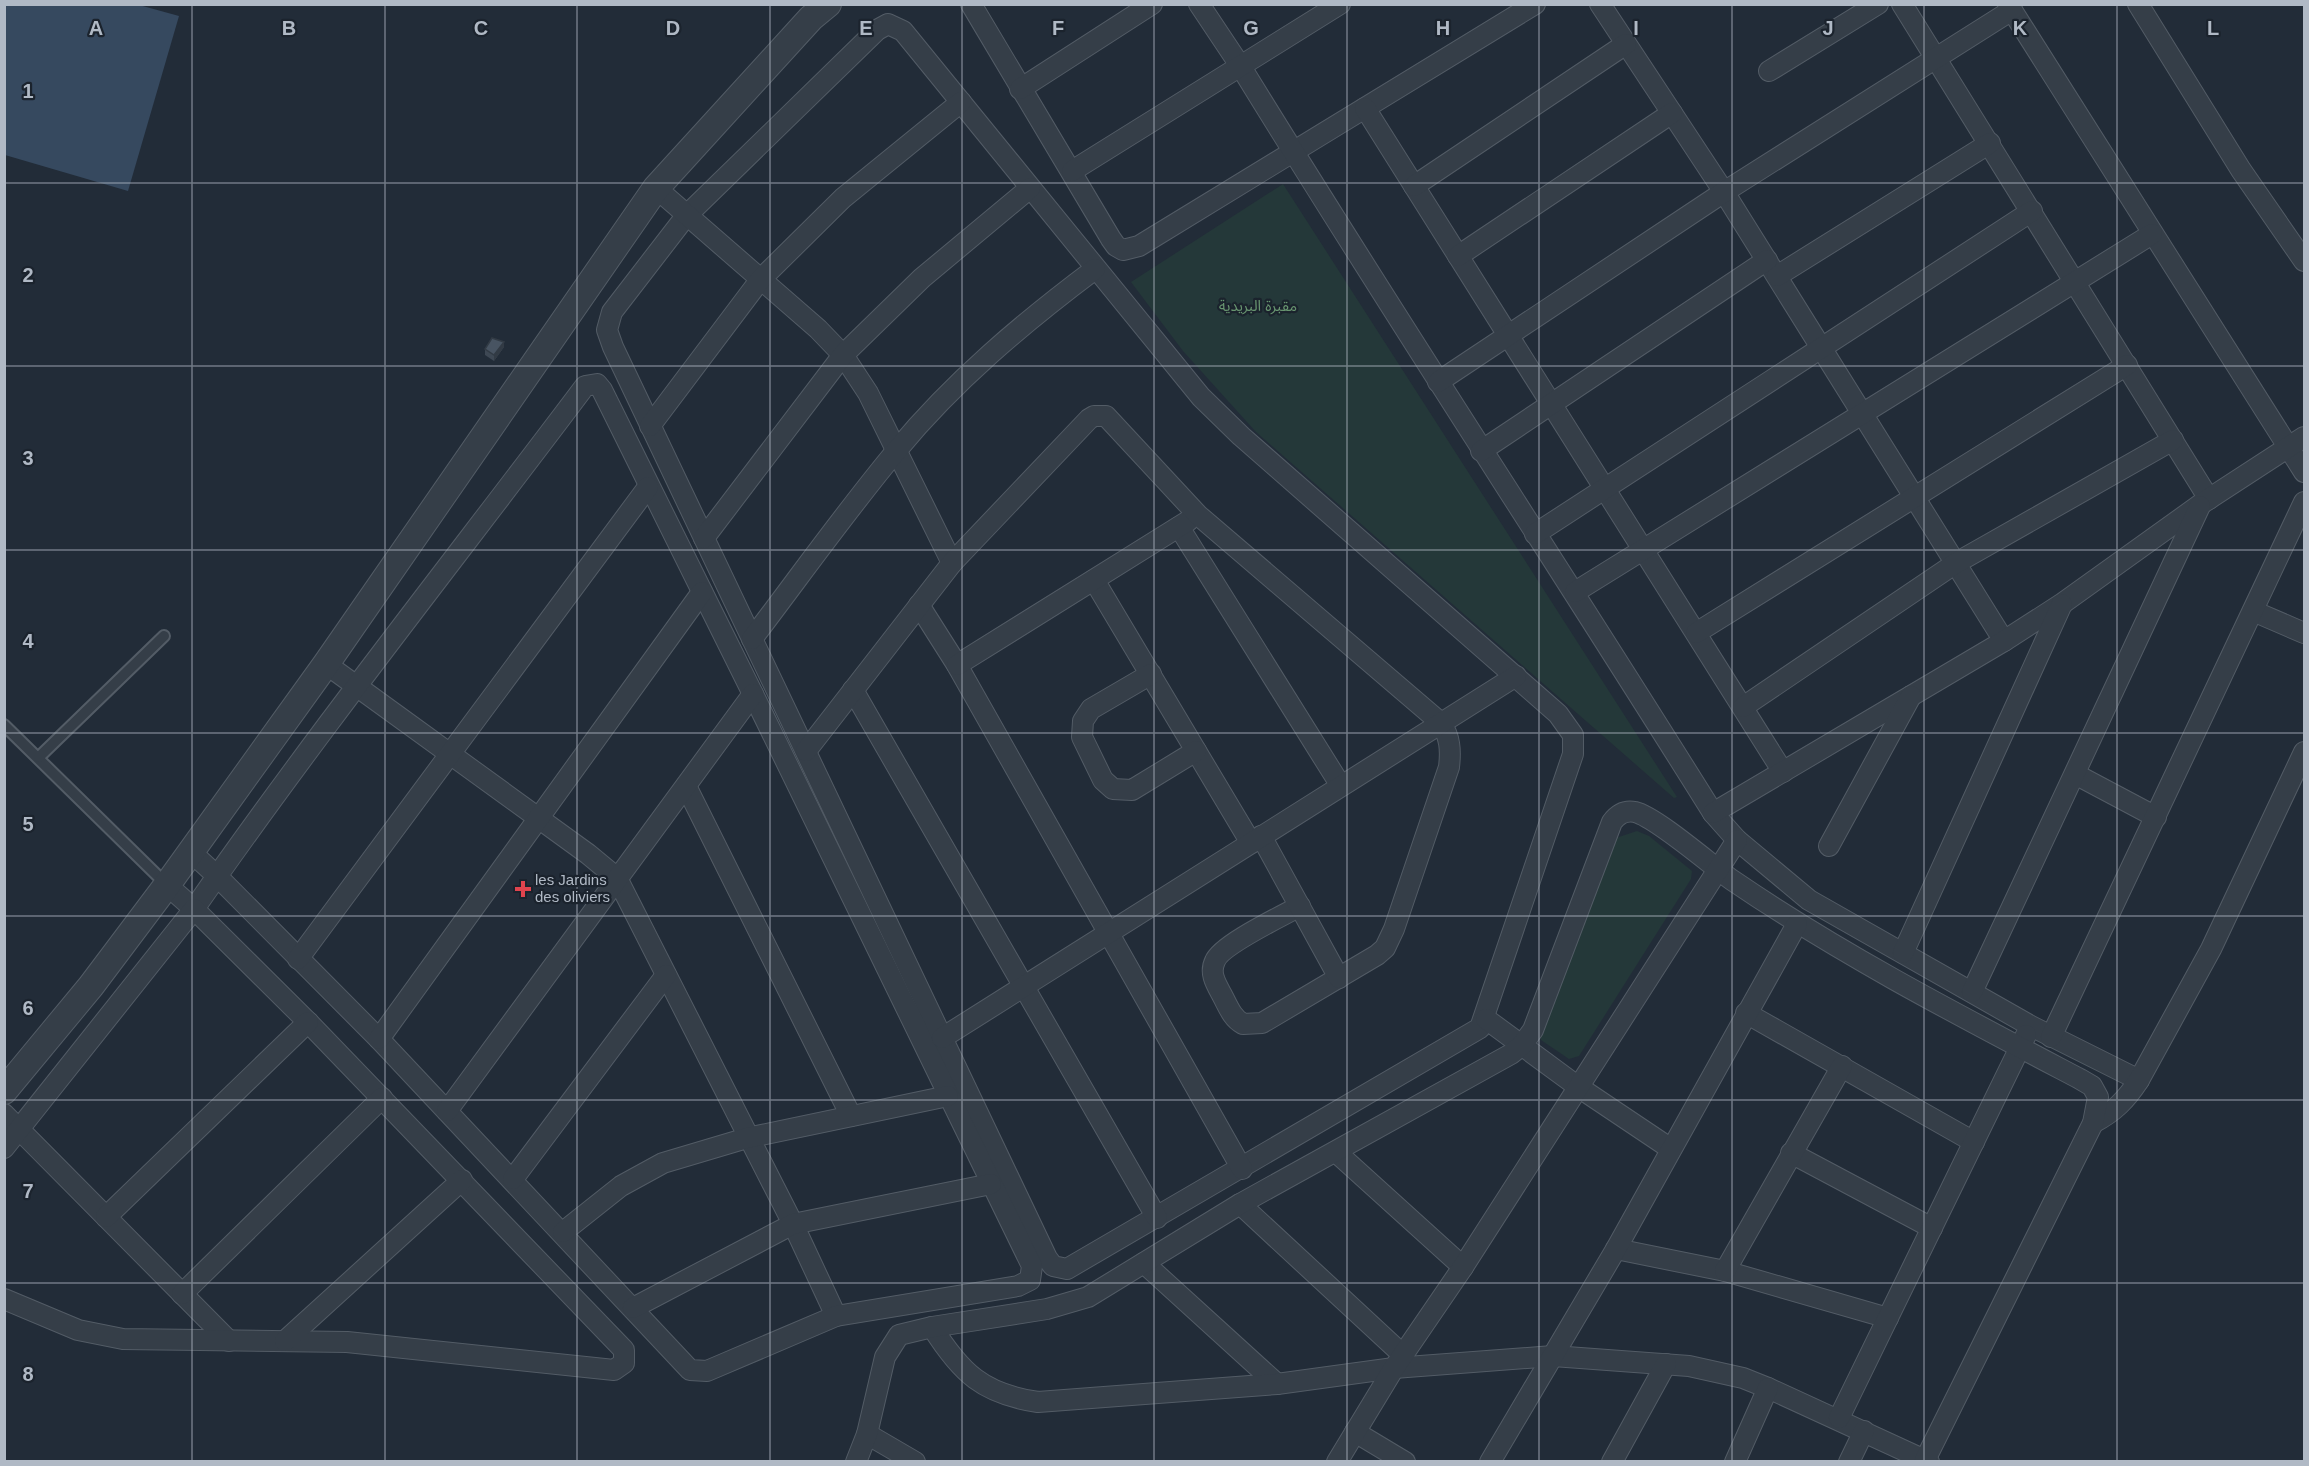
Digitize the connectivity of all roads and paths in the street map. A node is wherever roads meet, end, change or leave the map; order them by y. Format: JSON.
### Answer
{"nodes":[{"id":1,"x":828,"y":4,"type":"edge"},
{"id":2,"x":971,"y":4,"type":"edge"},
{"id":3,"x":1152,"y":4,"type":"edge"},
{"id":4,"x":1199,"y":4,"type":"edge"},
{"id":5,"x":1340,"y":4,"type":"edge"},
{"id":6,"x":1535,"y":4,"type":"edge"},
{"id":7,"x":1600,"y":4,"type":"edge"},
{"id":8,"x":1878,"y":4,"type":"edge"},
{"id":9,"x":1902,"y":4,"type":"edge"},
{"id":10,"x":2138,"y":4,"type":"edge"},
{"id":11,"x":2010,"y":7,"type":"edge"},
{"id":12,"x":1626,"y":44,"type":"junction"},
{"id":13,"x":1937,"y":57,"type":"junction"},
{"id":14,"x":1241,"y":67,"type":"junction"},
{"id":15,"x":1769,"y":70,"type":"dead end"},
{"id":16,"x":1020,"y":89,"type":"junction"},
{"id":17,"x":961,"y":102,"type":"junction"},
{"id":18,"x":1365,"y":108,"type":"junction"},
{"id":19,"x":1672,"y":113,"type":"junction"},
{"id":20,"x":1990,"y":143,"type":"junction"},
{"id":21,"x":1293,"y":152,"type":"junction"},
{"id":22,"x":1072,"y":171,"type":"junction"},
{"id":23,"x":1414,"y":186,"type":"junction"},
{"id":24,"x":656,"y":188,"type":"junction"},
{"id":25,"x":1030,"y":188,"type":"junction"},
{"id":26,"x":1724,"y":192,"type":"junction"},
{"id":27,"x":2032,"y":211,"type":"junction"},
{"id":28,"x":686,"y":216,"type":"junction"},
{"id":29,"x":2152,"y":234,"type":"junction"},
{"id":30,"x":1458,"y":256,"type":"junction"},
{"id":31,"x":2304,"y":261,"type":"edge"},
{"id":32,"x":1772,"y":268,"type":"junction"},
{"id":33,"x":1095,"y":269,"type":"junction"},
{"id":34,"x":760,"y":280,"type":"junction"},
{"id":35,"x":2075,"y":281,"type":"junction"},
{"id":36,"x":1508,"y":335,"type":"junction"},
{"id":37,"x":1822,"y":348,"type":"junction"},
{"id":38,"x":843,"y":355,"type":"junction"},
{"id":39,"x":2127,"y":365,"type":"junction"},
{"id":40,"x":1438,"y":382,"type":"junction"},
{"id":41,"x":1552,"y":404,"type":"junction"},
{"id":42,"x":1862,"y":413,"type":"junction"},
{"id":43,"x":650,"y":426,"type":"junction"},
{"id":44,"x":2173,"y":440,"type":"junction"},
{"id":45,"x":2297,"y":442,"type":"edge"},
{"id":46,"x":896,"y":451,"type":"junction"},
{"id":47,"x":1481,"y":451,"type":"junction"},
{"id":48,"x":2304,"y":472,"type":"edge"},
{"id":49,"x":648,"y":487,"type":"junction"},
{"id":50,"x":1605,"y":489,"type":"junction"},
{"id":51,"x":1915,"y":499,"type":"junction"},
{"id":52,"x":2205,"y":502,"type":"junction"},
{"id":53,"x":2304,"y":502,"type":"edge"},
{"id":54,"x":1198,"y":515,"type":"junction"},
{"id":55,"x":1179,"y":527,"type":"junction"},
{"id":56,"x":1535,"y":534,"type":"junction"},
{"id":57,"x":704,"y":538,"type":"junction"},
{"id":58,"x":1643,"y":548,"type":"junction"},
{"id":59,"x":952,"y":563,"type":"junction"},
{"id":60,"x":1956,"y":563,"type":"junction"},
{"id":61,"x":1094,"y":579,"type":"junction"},
{"id":62,"x":702,"y":592,"type":"junction"},
{"id":63,"x":1575,"y":592,"type":"junction"},
{"id":64,"x":2063,"y":603,"type":"junction"},
{"id":65,"x":919,"y":605,"type":"junction"},
{"id":66,"x":2253,"y":611,"type":"junction"},
{"id":67,"x":1696,"y":633,"type":"junction"},
{"id":68,"x":2304,"y":633,"type":"edge"},
{"id":69,"x":164,"y":636,"type":"dead end"},
{"id":70,"x":752,"y":639,"type":"junction"},
{"id":71,"x":2004,"y":641,"type":"junction"},
{"id":72,"x":326,"y":664,"type":"junction"},
{"id":73,"x":957,"y":665,"type":"junction"},
{"id":74,"x":1151,"y":674,"type":"junction"},
{"id":75,"x":1516,"y":676,"type":"junction"},
{"id":76,"x":357,"y":686,"type":"junction"},
{"id":77,"x":853,"y":690,"type":"junction"},
{"id":78,"x":753,"y":694,"type":"junction"},
{"id":79,"x":1911,"y":696,"type":"junction"},
{"id":80,"x":1743,"y":707,"type":"junction"},
{"id":81,"x":1441,"y":723,"type":"junction"},
{"id":82,"x":4,"y":725,"type":"edge"},
{"id":83,"x":806,"y":751,"type":"junction"},
{"id":84,"x":1196,"y":751,"type":"junction"},
{"id":85,"x":2304,"y":752,"type":"edge"},
{"id":86,"x":450,"y":754,"type":"junction"},
{"id":87,"x":39,"y":757,"type":"junction"},
{"id":88,"x":1783,"y":772,"type":"junction"},
{"id":89,"x":2075,"y":774,"type":"junction"},
{"id":90,"x":686,"y":786,"type":"junction"},
{"id":91,"x":1341,"y":786,"type":"junction"},
{"id":92,"x":1713,"y":813,"type":"junction"},
{"id":93,"x":2156,"y":817,"type":"junction"},
{"id":94,"x":538,"y":819,"type":"junction"},
{"id":95,"x":1256,"y":840,"type":"junction"},
{"id":96,"x":1737,"y":840,"type":"junction"},
{"id":97,"x":1829,"y":846,"type":"dead end"},
{"id":98,"x":190,"y":851,"type":"junction"},
{"id":99,"x":1719,"y":871,"type":"junction"},
{"id":100,"x":217,"y":876,"type":"junction"},
{"id":101,"x":617,"y":878,"type":"junction"},
{"id":102,"x":167,"y":885,"type":"junction"},
{"id":103,"x":1300,"y":906,"type":"junction"},
{"id":104,"x":194,"y":909,"type":"junction"},
{"id":105,"x":1797,"y":924,"type":"junction"},
{"id":106,"x":1109,"y":932,"type":"junction"},
{"id":107,"x":1903,"y":953,"type":"junction"},
{"id":108,"x":298,"y":958,"type":"junction"},
{"id":109,"x":666,"y":975,"type":"junction"},
{"id":110,"x":1339,"y":978,"type":"junction"},
{"id":111,"x":1024,"y":986,"type":"junction"},
{"id":112,"x":1972,"y":992,"type":"junction"},
{"id":113,"x":1746,"y":1013,"type":"junction"},
{"id":114,"x":1486,"y":1019,"type":"junction"},
{"id":115,"x":308,"y":1022,"type":"junction"},
{"id":116,"x":2031,"y":1026,"type":"junction"},
{"id":117,"x":2051,"y":1037,"type":"junction"},
{"id":118,"x":942,"y":1038,"type":"junction"},
{"id":119,"x":380,"y":1039,"type":"junction"},
{"id":120,"x":1522,"y":1045,"type":"junction"},
{"id":121,"x":2020,"y":1047,"type":"junction"},
{"id":122,"x":1842,"y":1066,"type":"junction"},
{"id":123,"x":2139,"y":1080,"type":"junction"},
{"id":124,"x":1577,"y":1086,"type":"junction"},
{"id":125,"x":4,"y":1091,"type":"edge"},
{"id":126,"x":948,"y":1096,"type":"junction"},
{"id":127,"x":382,"y":1098,"type":"junction"},
{"id":128,"x":447,"y":1111,"type":"junction"},
{"id":129,"x":4,"y":1114,"type":"edge"},
{"id":130,"x":851,"y":1116,"type":"junction"},
{"id":131,"x":2093,"y":1123,"type":"junction"},
{"id":132,"x":21,"y":1130,"type":"junction"},
{"id":133,"x":747,"y":1137,"type":"junction"},
{"id":134,"x":1974,"y":1142,"type":"junction"},
{"id":135,"x":4,"y":1148,"type":"edge"},
{"id":136,"x":1671,"y":1149,"type":"junction"},
{"id":137,"x":1336,"y":1152,"type":"junction"},
{"id":138,"x":1791,"y":1153,"type":"junction"},
{"id":139,"x":1242,"y":1169,"type":"junction"},
{"id":140,"x":513,"y":1179,"type":"junction"},
{"id":141,"x":462,"y":1180,"type":"junction"},
{"id":142,"x":992,"y":1184,"type":"junction"},
{"id":143,"x":1240,"y":1204,"type":"junction"},
{"id":144,"x":106,"y":1217,"type":"junction"},
{"id":145,"x":1157,"y":1218,"type":"junction"},
{"id":146,"x":793,"y":1224,"type":"junction"},
{"id":147,"x":1932,"y":1228,"type":"junction"},
{"id":148,"x":563,"y":1232,"type":"junction"},
{"id":149,"x":1616,"y":1249,"type":"junction"},
{"id":150,"x":1144,"y":1263,"type":"junction"},
{"id":151,"x":1463,"y":1267,"type":"junction"},
{"id":152,"x":1725,"y":1270,"type":"junction"},
{"id":153,"x":182,"y":1294,"type":"junction"},
{"id":154,"x":4,"y":1299,"type":"edge"},
{"id":155,"x":633,"y":1308,"type":"junction"},
{"id":156,"x":836,"y":1316,"type":"junction"},
{"id":157,"x":1888,"y":1318,"type":"junction"},
{"id":158,"x":932,"y":1327,"type":"junction"},
{"id":159,"x":228,"y":1341,"type":"junction"},
{"id":160,"x":285,"y":1341,"type":"junction"},
{"id":161,"x":1552,"y":1356,"type":"junction"},
{"id":162,"x":1399,"y":1362,"type":"junction"},
{"id":163,"x":1666,"y":1364,"type":"junction"},
{"id":164,"x":1277,"y":1384,"type":"junction"},
{"id":165,"x":1768,"y":1388,"type":"junction"},
{"id":166,"x":1839,"y":1418,"type":"junction"},
{"id":167,"x":1864,"y":1431,"type":"junction"},
{"id":168,"x":1355,"y":1432,"type":"junction"},
{"id":169,"x":867,"y":1434,"type":"junction"},
{"id":170,"x":856,"y":1461,"type":"edge"},
{"id":171,"x":915,"y":1461,"type":"edge"},
{"id":172,"x":1337,"y":1461,"type":"edge"},
{"id":173,"x":1405,"y":1461,"type":"edge"},
{"id":174,"x":1490,"y":1461,"type":"edge"},
{"id":175,"x":1611,"y":1461,"type":"edge"},
{"id":176,"x":1735,"y":1461,"type":"edge"},
{"id":177,"x":1849,"y":1461,"type":"edge"},
{"id":178,"x":1927,"y":1461,"type":"edge"}],
"edges":[{"from":1,"to":24,"type":"street"},
{"from":2,"to":16,"type":"street"},
{"from":3,"to":16,"type":"street"},
{"from":4,"to":14,"type":"street"},
{"from":5,"to":14,"type":"street"},
{"from":6,"to":18,"type":"street"},
{"from":7,"to":12,"type":"street"},
{"from":8,"to":15,"type":"street"},
{"from":9,"to":13,"type":"street"},
{"from":10,"to":31,"type":"street"},
{"from":11,"to":13,"type":"street"},
{"from":11,"to":29,"type":"street"},
{"from":12,"to":19,"type":"street"},
{"from":12,"to":23,"type":"street"},
{"from":13,"to":20,"type":"street"},
{"from":13,"to":26,"type":"street"},
{"from":14,"to":21,"type":"street"},
{"from":14,"to":22,"type":"street"},
{"from":16,"to":22,"type":"street"},
{"from":17,"to":25,"type":"street"},
{"from":17,"to":28,"type":"street"},
{"from":17,"to":34,"type":"street"},
{"from":18,"to":21,"type":"street"},
{"from":18,"to":23,"type":"street"},
{"from":19,"to":26,"type":"street"},
{"from":19,"to":30,"type":"street"},
{"from":20,"to":27,"type":"street"},
{"from":20,"to":32,"type":"street"},
{"from":21,"to":22,"type":"street"},
{"from":21,"to":40,"type":"street"},
{"from":23,"to":30,"type":"street"},
{"from":24,"to":28,"type":"street"},
{"from":24,"to":72,"type":"street"},
{"from":25,"to":33,"type":"street"},
{"from":25,"to":38,"type":"street"},
{"from":26,"to":32,"type":"street"},
{"from":26,"to":36,"type":"street"},
{"from":27,"to":35,"type":"street"},
{"from":27,"to":37,"type":"street"},
{"from":28,"to":34,"type":"street"},
{"from":28,"to":43,"type":"street"},
{"from":29,"to":35,"type":"street"},
{"from":29,"to":45,"type":"street"},
{"from":30,"to":36,"type":"street"},
{"from":32,"to":37,"type":"street"},
{"from":32,"to":41,"type":"street"},
{"from":33,"to":46,"type":"street"},
{"from":33,"to":75,"type":"street"},
{"from":34,"to":38,"type":"street"},
{"from":34,"to":43,"type":"street"},
{"from":35,"to":39,"type":"street"},
{"from":35,"to":42,"type":"street"},
{"from":36,"to":40,"type":"street"},
{"from":36,"to":41,"type":"street"},
{"from":37,"to":42,"type":"street"},
{"from":37,"to":50,"type":"street"},
{"from":38,"to":46,"type":"street"},
{"from":38,"to":57,"type":"street"},
{"from":39,"to":44,"type":"street"},
{"from":39,"to":51,"type":"street"},
{"from":40,"to":47,"type":"street"},
{"from":41,"to":47,"type":"street"},
{"from":41,"to":50,"type":"street"},
{"from":42,"to":51,"type":"street"},
{"from":42,"to":58,"type":"street"},
{"from":43,"to":57,"type":"street"},
{"from":44,"to":52,"type":"street"},
{"from":44,"to":60,"type":"street"},
{"from":45,"to":48,"type":"street"},
{"from":45,"to":52,"type":"street"},
{"from":46,"to":59,"type":"street"},
{"from":46,"to":70,"type":"street"},
{"from":47,"to":56,"type":"street"},
{"from":49,"to":62,"type":"street"},
{"from":49,"to":76,"type":"street"},
{"from":49,"to":86,"type":"street"},
{"from":50,"to":56,"type":"street"},
{"from":50,"to":58,"type":"street"},
{"from":51,"to":60,"type":"street"},
{"from":51,"to":67,"type":"street"},
{"from":52,"to":64,"type":"street"},
{"from":52,"to":89,"type":"street"},
{"from":53,"to":66,"type":"street"},
{"from":54,"to":55,"type":"street"},
{"from":54,"to":59,"type":"street"},
{"from":54,"to":81,"type":"street"},
{"from":55,"to":61,"type":"street"},
{"from":55,"to":91,"type":"street"},
{"from":56,"to":63,"type":"street"},
{"from":57,"to":70,"type":"street"},
{"from":58,"to":63,"type":"street"},
{"from":58,"to":67,"type":"street"},
{"from":59,"to":65,"type":"street"},
{"from":60,"to":71,"type":"street"},
{"from":60,"to":80,"type":"street"},
{"from":61,"to":73,"type":"street"},
{"from":61,"to":74,"type":"street"},
{"from":62,"to":78,"type":"street"},
{"from":62,"to":94,"type":"street"},
{"from":63,"to":92,"type":"street"},
{"from":64,"to":71,"type":"street"},
{"from":64,"to":107,"type":"street"},
{"from":65,"to":73,"type":"street"},
{"from":65,"to":77,"type":"street"},
{"from":66,"to":68,"type":"street"},
{"from":66,"to":93,"type":"street"},
{"from":67,"to":80,"type":"street"},
{"from":69,"to":87,"type":"lane"},
{"from":70,"to":83,"type":"street"},
{"from":71,"to":79,"type":"street"},
{"from":72,"to":76,"type":"street"},
{"from":72,"to":98,"type":"street"},
{"from":73,"to":106,"type":"street"},
{"from":74,"to":84,"type":"street"},
{"from":74,"to":84,"type":"street"},
{"from":75,"to":81,"type":"street"},
{"from":75,"to":114,"type":"street"},
{"from":76,"to":86,"type":"street"},
{"from":76,"to":100,"type":"street"},
{"from":77,"to":83,"type":"street"},
{"from":77,"to":111,"type":"street"},
{"from":78,"to":90,"type":"street"},
{"from":78,"to":126,"type":"street"},
{"from":79,"to":88,"type":"street"},
{"from":79,"to":97,"type":"street"},
{"from":80,"to":88,"type":"street"},
{"from":81,"to":91,"type":"street"},
{"from":81,"to":110,"type":"street"},
{"from":82,"to":87,"type":"lane"},
{"from":83,"to":118,"type":"street"},
{"from":84,"to":95,"type":"street"},
{"from":85,"to":123,"type":"street"},
{"from":86,"to":94,"type":"street"},
{"from":86,"to":108,"type":"street"},
{"from":87,"to":102,"type":"lane"},
{"from":88,"to":92,"type":"street"},
{"from":89,"to":93,"type":"street"},
{"from":89,"to":112,"type":"street"},
{"from":90,"to":101,"type":"street"},
{"from":90,"to":130,"type":"street"},
{"from":91,"to":95,"type":"street"},
{"from":92,"to":96,"type":"street"},
{"from":93,"to":117,"type":"street"},
{"from":94,"to":101,"type":"street"},
{"from":94,"to":119,"type":"street"},
{"from":95,"to":103,"type":"street"},
{"from":95,"to":106,"type":"street"},
{"from":96,"to":99,"type":"street"},
{"from":96,"to":107,"type":"street"},
{"from":98,"to":100,"type":"street"},
{"from":98,"to":102,"type":"street"},
{"from":99,"to":105,"type":"street"},
{"from":99,"to":120,"type":"street"},
{"from":99,"to":124,"type":"street"},
{"from":100,"to":104,"type":"street"},
{"from":100,"to":108,"type":"street"},
{"from":101,"to":109,"type":"street"},
{"from":101,"to":128,"type":"street"},
{"from":102,"to":104,"type":"street"},
{"from":102,"to":125,"type":"street"},
{"from":103,"to":110,"type":"street"},
{"from":103,"to":110,"type":"street"},
{"from":104,"to":115,"type":"street"},
{"from":104,"to":132,"type":"street"},
{"from":105,"to":113,"type":"street"},
{"from":105,"to":121,"type":"street"},
{"from":106,"to":111,"type":"street"},
{"from":106,"to":139,"type":"street"},
{"from":107,"to":112,"type":"street"},
{"from":108,"to":119,"type":"street"},
{"from":109,"to":133,"type":"street"},
{"from":109,"to":140,"type":"street"},
{"from":111,"to":118,"type":"street"},
{"from":111,"to":145,"type":"street"},
{"from":112,"to":116,"type":"street"},
{"from":113,"to":122,"type":"street"},
{"from":113,"to":136,"type":"street"},
{"from":114,"to":120,"type":"street"},
{"from":114,"to":139,"type":"street"},
{"from":115,"to":127,"type":"street"},
{"from":115,"to":144,"type":"street"},
{"from":116,"to":117,"type":"street"},
{"from":116,"to":121,"type":"street"},
{"from":117,"to":123,"type":"street"},
{"from":118,"to":145,"type":"street"},
{"from":119,"to":128,"type":"street"},
{"from":120,"to":124,"type":"street"},
{"from":120,"to":137,"type":"street"},
{"from":121,"to":131,"type":"street"},
{"from":121,"to":134,"type":"street"},
{"from":122,"to":134,"type":"street"},
{"from":122,"to":138,"type":"street"},
{"from":123,"to":131,"type":"street"},
{"from":124,"to":136,"type":"street"},
{"from":124,"to":151,"type":"street"},
{"from":126,"to":130,"type":"street"},
{"from":126,"to":142,"type":"street"},
{"from":127,"to":141,"type":"street"},
{"from":127,"to":153,"type":"street"},
{"from":128,"to":140,"type":"street"},
{"from":129,"to":132,"type":"street"},
{"from":130,"to":133,"type":"street"},
{"from":131,"to":178,"type":"street"},
{"from":132,"to":135,"type":"street"},
{"from":132,"to":144,"type":"street"},
{"from":133,"to":146,"type":"street"},
{"from":133,"to":148,"type":"street"},
{"from":134,"to":147,"type":"street"},
{"from":136,"to":149,"type":"street"},
{"from":137,"to":143,"type":"street"},
{"from":137,"to":151,"type":"street"},
{"from":138,"to":147,"type":"street"},
{"from":138,"to":152,"type":"street"},
{"from":139,"to":145,"type":"street"},
{"from":140,"to":148,"type":"street"},
{"from":141,"to":160,"type":"street"},
{"from":141,"to":160,"type":"street"},
{"from":142,"to":146,"type":"street"},
{"from":142,"to":156,"type":"street"},
{"from":143,"to":150,"type":"street"},
{"from":143,"to":162,"type":"street"},
{"from":144,"to":153,"type":"street"},
{"from":146,"to":155,"type":"street"},
{"from":146,"to":156,"type":"street"},
{"from":147,"to":157,"type":"street"},
{"from":148,"to":155,"type":"street"},
{"from":149,"to":152,"type":"street"},
{"from":149,"to":161,"type":"street"},
{"from":150,"to":158,"type":"street"},
{"from":150,"to":164,"type":"street"},
{"from":151,"to":162,"type":"street"},
{"from":152,"to":157,"type":"street"},
{"from":153,"to":159,"type":"street"},
{"from":154,"to":159,"type":"street"},
{"from":155,"to":156,"type":"street"},
{"from":157,"to":166,"type":"street"},
{"from":158,"to":164,"type":"street"},
{"from":158,"to":169,"type":"street"},
{"from":159,"to":160,"type":"street"},
{"from":161,"to":162,"type":"street"},
{"from":161,"to":163,"type":"street"},
{"from":161,"to":174,"type":"street"},
{"from":162,"to":164,"type":"street"},
{"from":162,"to":168,"type":"street"},
{"from":163,"to":165,"type":"street"},
{"from":163,"to":175,"type":"street"},
{"from":165,"to":166,"type":"street"},
{"from":165,"to":176,"type":"street"},
{"from":166,"to":167,"type":"street"},
{"from":167,"to":177,"type":"street"},
{"from":167,"to":178,"type":"street"},
{"from":168,"to":172,"type":"street"},
{"from":168,"to":173,"type":"street"},
{"from":169,"to":170,"type":"street"},
{"from":169,"to":171,"type":"street"}]}
